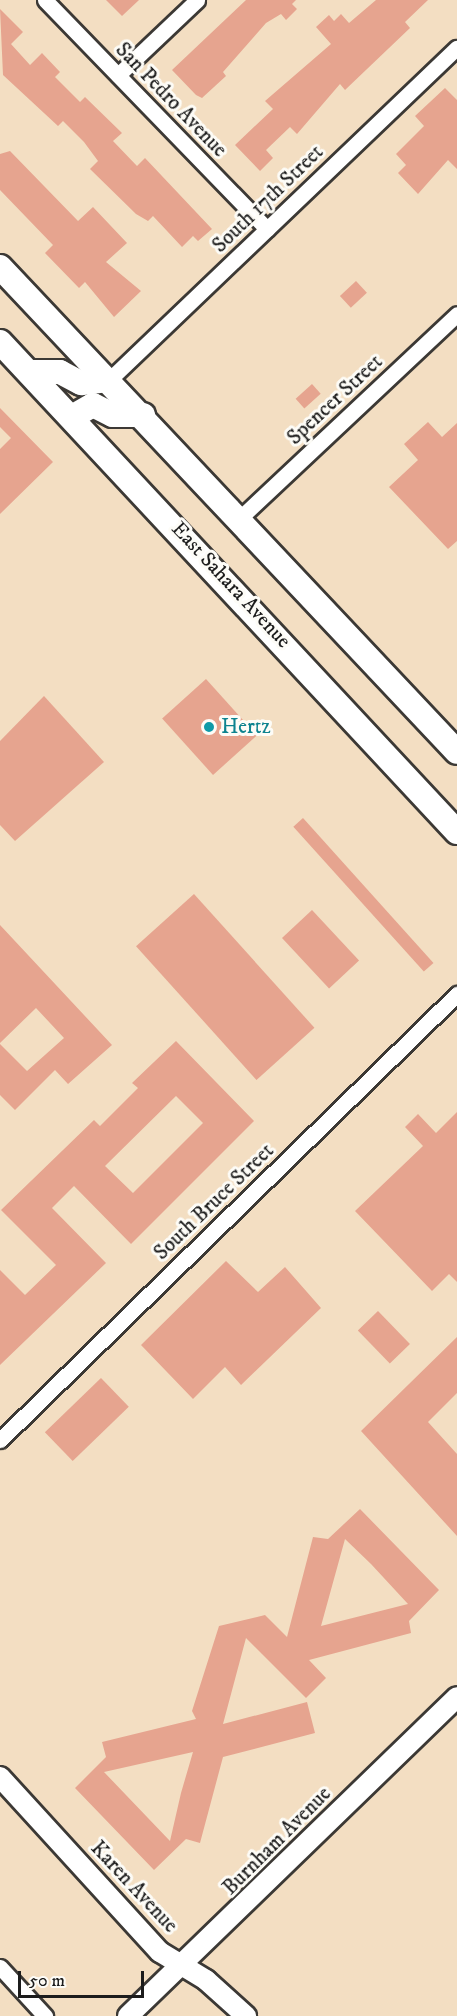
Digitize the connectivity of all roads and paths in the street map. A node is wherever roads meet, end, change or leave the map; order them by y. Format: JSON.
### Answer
{"nodes":[{"id":1,"x":45,"y":0,"type":"edge"},
{"id":2,"x":196,"y":0,"type":"edge"},
{"id":3,"x":457,"y":48,"type":"edge"},
{"id":4,"x":118,"y":75,"type":"junction"},
{"id":5,"x":267,"y":229,"type":"junction"},
{"id":6,"x":0,"y":267,"type":"edge"},
{"id":7,"x":457,"y":314,"type":"edge"},
{"id":8,"x":0,"y":342,"type":"edge"},
{"id":9,"x":29,"y":372,"type":"junction"},
{"id":10,"x":109,"y":380,"type":"junction"},
{"id":11,"x":143,"y":415,"type":"junction"},
{"id":12,"x":72,"y":417,"type":"junction"},
{"id":13,"x":241,"y":517,"type":"junction"},
{"id":14,"x":457,"y":752,"type":"edge"},
{"id":15,"x":457,"y":832,"type":"edge"},
{"id":16,"x":457,"y":994,"type":"edge"},
{"id":17,"x":0,"y":1440,"type":"edge"},
{"id":18,"x":457,"y":1697,"type":"edge"},
{"id":19,"x":0,"y":1777,"type":"edge"},
{"id":20,"x":184,"y":1966,"type":"junction"},
{"id":21,"x":0,"y":1967,"type":"edge"},
{"id":22,"x":45,"y":2016,"type":"edge"},
{"id":23,"x":128,"y":2016,"type":"edge"},
{"id":24,"x":246,"y":2016,"type":"edge"}],
"edges":[{"from":1,"to":4,"type":"street","name":"San Pedro Avenue"},
{"from":2,"to":4,"type":"street"},
{"from":3,"to":5,"type":"street","name":"South 17th Street"},
{"from":4,"to":5,"type":"street","name":"San Pedro Avenue"},
{"from":5,"to":10,"type":"street","name":"South 17th Street"},
{"from":6,"to":10,"type":"main road"},
{"from":7,"to":13,"type":"street","name":"Spencer Street"},
{"from":8,"to":9,"type":"main road","name":"East Sahara Avenue"},
{"from":9,"to":10,"type":"main road"},
{"from":9,"to":12,"type":"main road","name":"East Sahara Avenue"},
{"from":10,"to":11,"type":"main road"},
{"from":11,"to":12,"type":"main road"},
{"from":11,"to":13,"type":"main road"},
{"from":12,"to":15,"type":"main road","name":"East Sahara Avenue"},
{"from":13,"to":14,"type":"main road"},
{"from":16,"to":17,"type":"street","name":"South Bruce Street"},
{"from":18,"to":20,"type":"street","name":"Burnham Avenue"},
{"from":19,"to":20,"type":"street","name":"Karen Avenue"},
{"from":20,"to":23,"type":"street","name":"Burnham Avenue"},
{"from":20,"to":24,"type":"street","name":"Karen Avenue"},
{"from":21,"to":22,"type":"street"}]}
